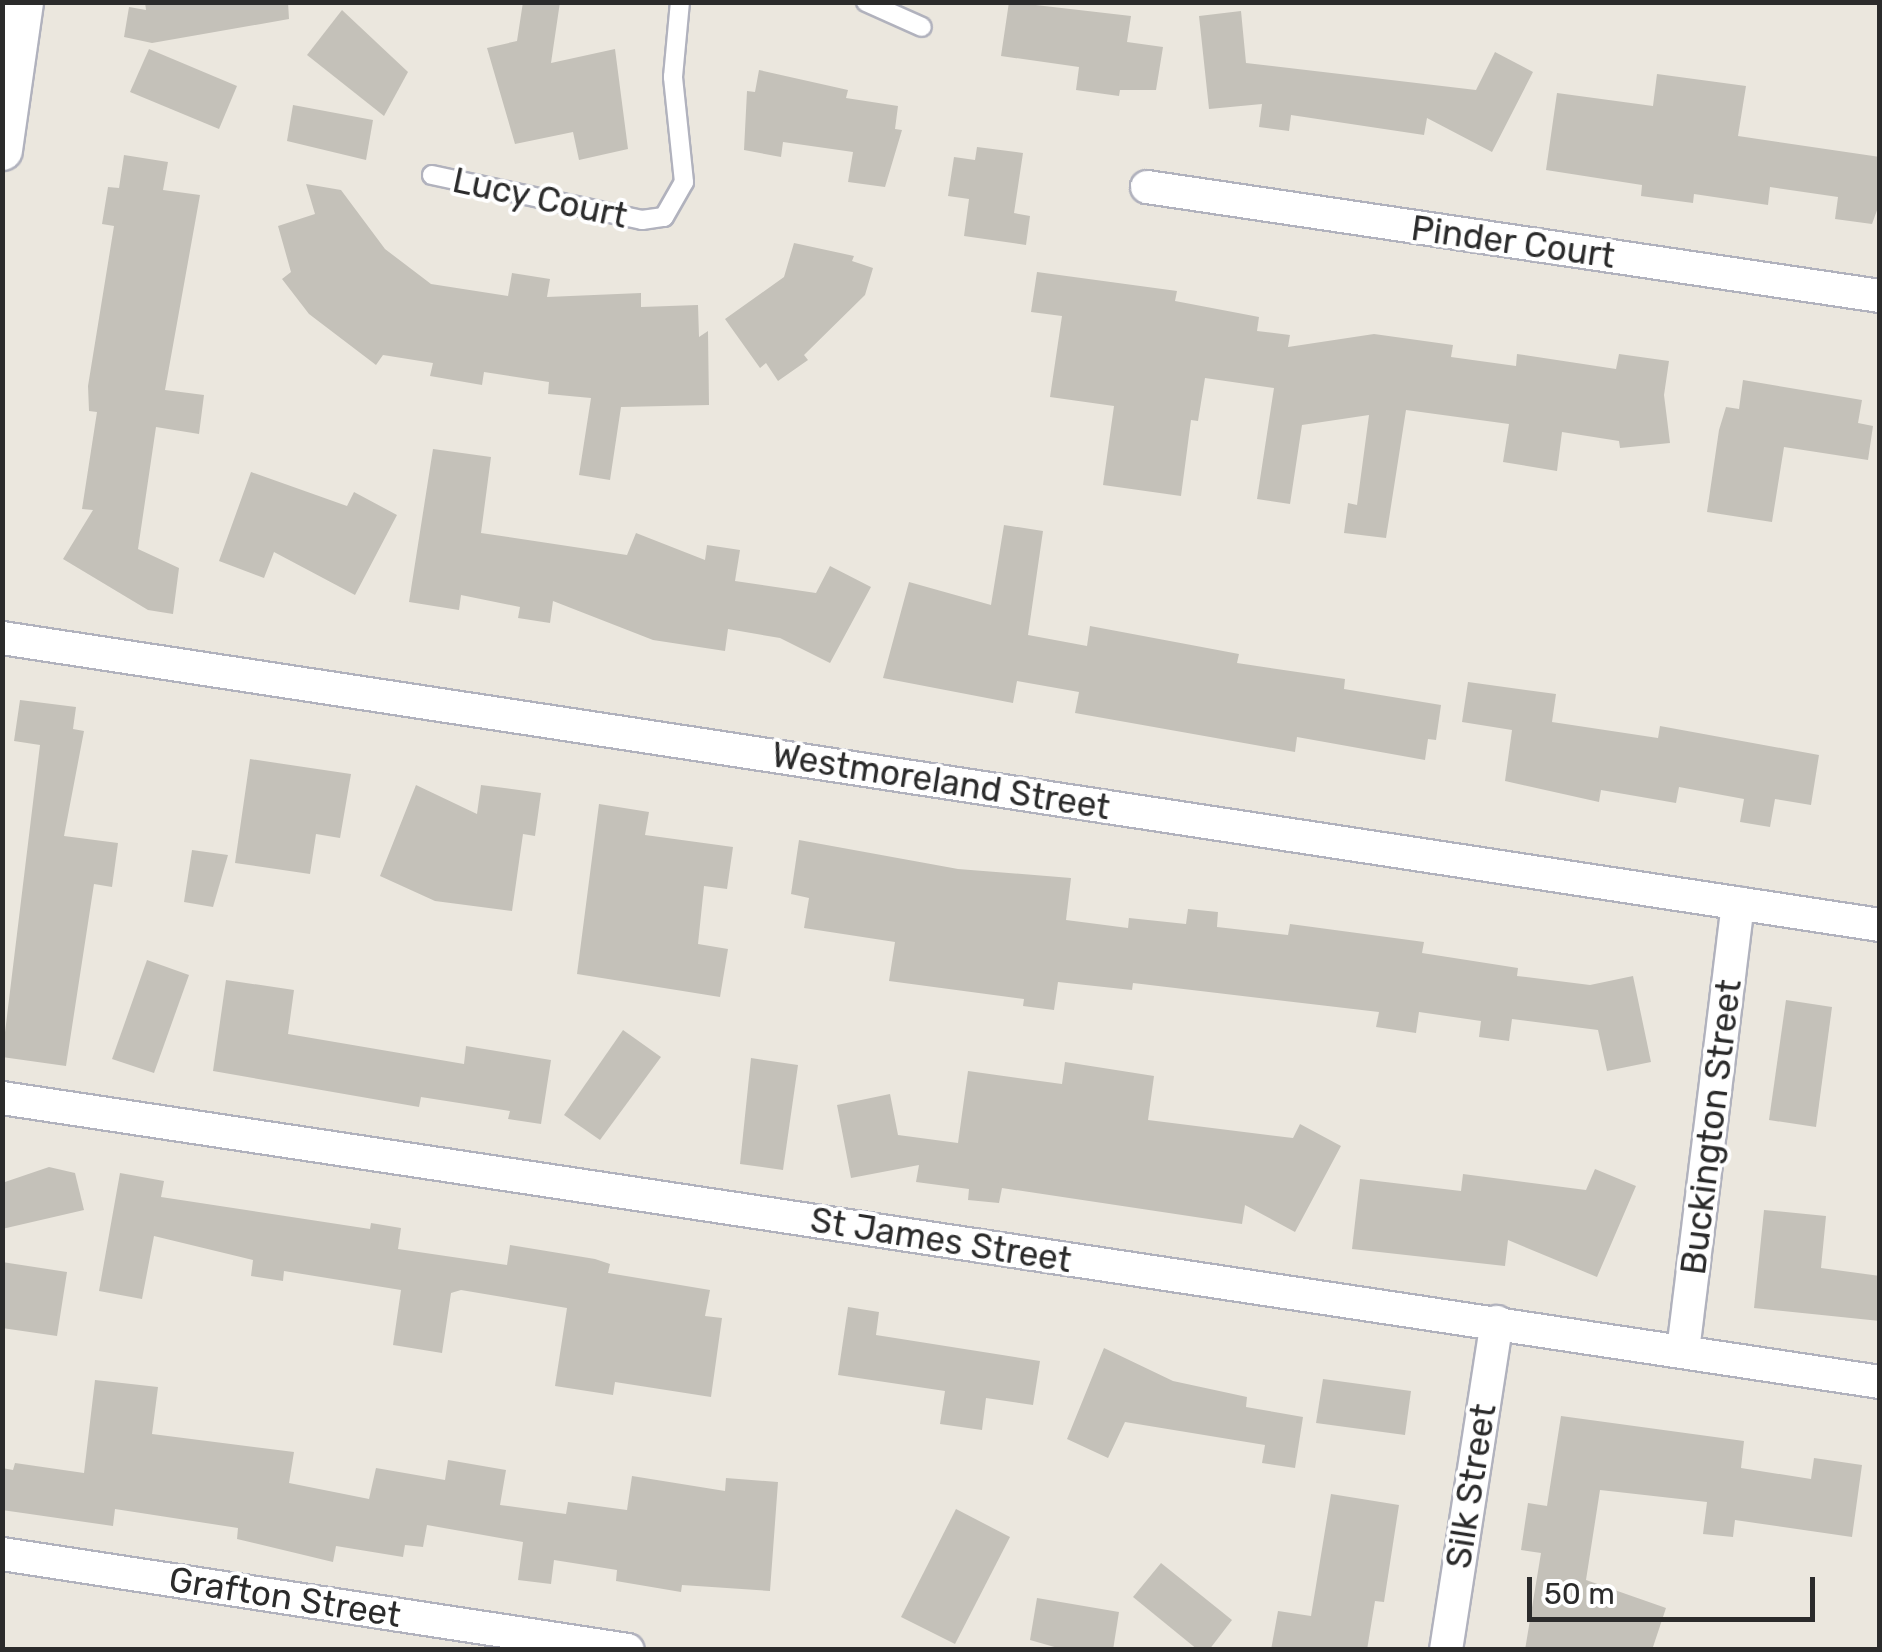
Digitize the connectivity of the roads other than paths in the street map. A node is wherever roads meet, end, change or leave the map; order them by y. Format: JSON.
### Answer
{"nodes":[{"id":1,"x":23,"y":2,"type":"edge"},
{"id":2,"x":680,"y":2,"type":"edge"},
{"id":3,"x":866,"y":2,"type":"edge"},
{"id":4,"x":922,"y":27,"type":"dead end"},
{"id":5,"x":2,"y":150,"type":"edge"},
{"id":6,"x":432,"y":174,"type":"dead end"},
{"id":7,"x":1147,"y":187,"type":"dead end"},
{"id":8,"x":1880,"y":296,"type":"edge"},
{"id":9,"x":2,"y":638,"type":"edge"},
{"id":10,"x":1738,"y":904,"type":"junction"},
{"id":11,"x":1880,"y":925,"type":"edge"},
{"id":12,"x":2,"y":1098,"type":"edge"},
{"id":13,"x":1497,"y":1322,"type":"junction"},
{"id":14,"x":1683,"y":1351,"type":"junction"},
{"id":15,"x":1880,"y":1382,"type":"edge"},
{"id":16,"x":2,"y":1554,"type":"edge"},
{"id":17,"x":628,"y":1650,"type":"edge"},
{"id":18,"x":1446,"y":1650,"type":"edge"}],
"edges":[{"from":1,"to":5,"type":"street"},
{"from":2,"to":6,"type":"lane","name":"Lucy Court"},
{"from":3,"to":4,"type":"lane"},
{"from":7,"to":8,"type":"street","name":"Pinder Court"},
{"from":9,"to":10,"type":"street","name":"Westmoreland Street"},
{"from":10,"to":11,"type":"street","name":"Westmoreland Street"},
{"from":10,"to":14,"type":"street","name":"Buckington Street"},
{"from":12,"to":13,"type":"street","name":"St James Street"},
{"from":13,"to":14,"type":"street","name":"St James Street"},
{"from":13,"to":18,"type":"street","name":"Silk Street"},
{"from":14,"to":15,"type":"street","name":"St James Street"},
{"from":16,"to":17,"type":"street","name":"Grafton Street"}]}
